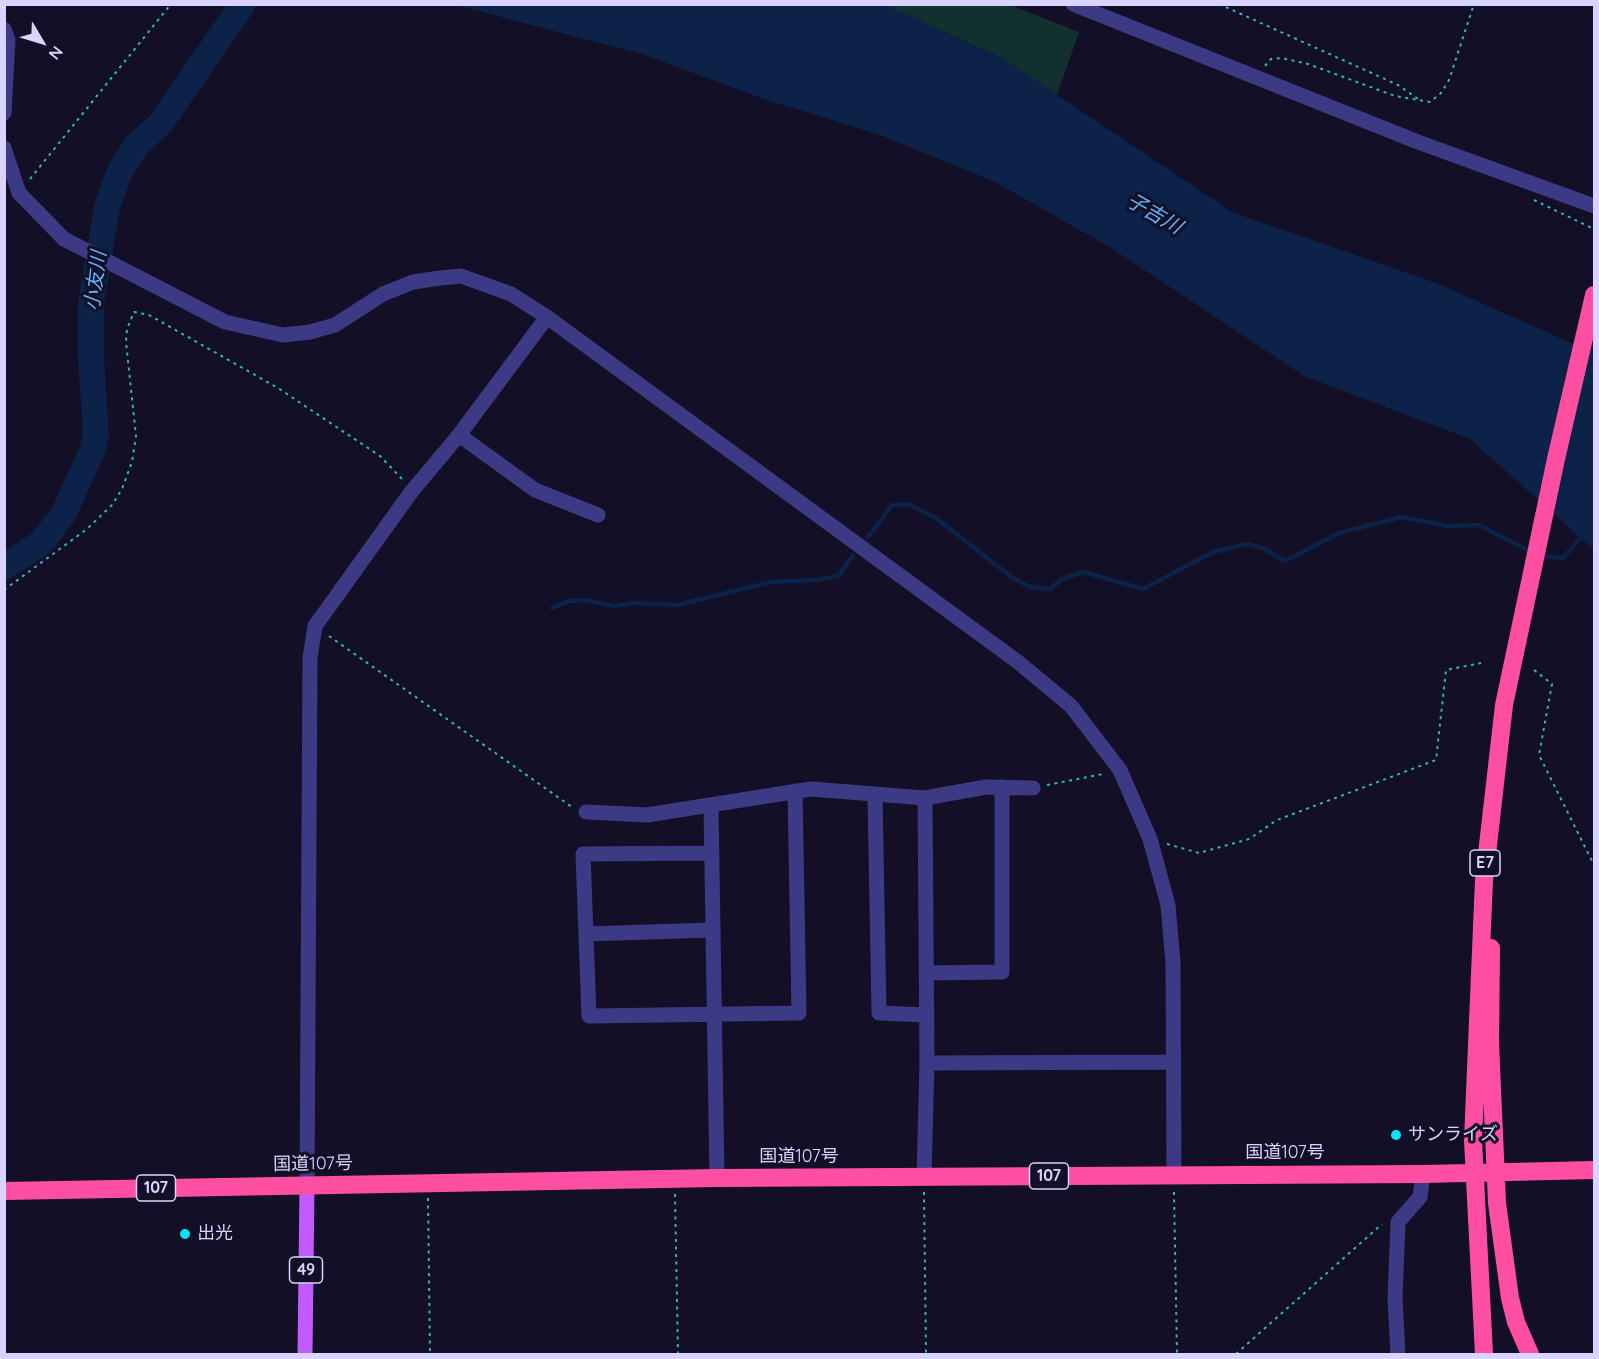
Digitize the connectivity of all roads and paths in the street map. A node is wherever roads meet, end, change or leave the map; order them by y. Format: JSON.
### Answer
{"nodes":[{"id":1,"x":171,"y":4,"type":"edge"},
{"id":2,"x":1073,"y":4,"type":"edge"},
{"id":3,"x":1219,"y":4,"type":"edge"},
{"id":4,"x":1474,"y":4,"type":"edge"},
{"id":5,"x":4,"y":29,"type":"edge"},
{"id":6,"x":1256,"y":78,"type":"junction"},
{"id":7,"x":1421,"y":101,"type":"junction"},
{"id":8,"x":4,"y":113,"type":"edge"},
{"id":9,"x":4,"y":148,"type":"edge"},
{"id":10,"x":1522,"y":180,"type":"junction"},
{"id":11,"x":12,"y":195,"type":"edge"},
{"id":12,"x":1594,"y":206,"type":"edge"},
{"id":13,"x":1594,"y":229,"type":"edge"},
{"id":14,"x":1594,"y":295,"type":"edge"},
{"id":15,"x":547,"y":316,"type":"junction"},
{"id":16,"x":459,"y":435,"type":"junction"},
{"id":17,"x":412,"y":491,"type":"junction"},
{"id":18,"x":598,"y":515,"type":"dead end"},
{"id":19,"x":1528,"y":589,"type":"junction"},
{"id":20,"x":4,"y":590,"type":"edge"},
{"id":21,"x":315,"y":626,"type":"junction"},
{"id":22,"x":1481,"y":663,"type":"dead end"},
{"id":23,"x":1534,"y":670,"type":"dead end"},
{"id":24,"x":1120,"y":770,"type":"junction"},
{"id":25,"x":1002,"y":787,"type":"junction"},
{"id":26,"x":1033,"y":788,"type":"joint"},
{"id":27,"x":795,"y":791,"type":"junction"},
{"id":28,"x":875,"y":796,"type":"junction"},
{"id":29,"x":925,"y":798,"type":"junction"},
{"id":30,"x":711,"y":806,"type":"junction"},
{"id":31,"x":586,"y":812,"type":"joint"},
{"id":32,"x":1150,"y":839,"type":"junction"},
{"id":33,"x":711,"y":853,"type":"junction"},
{"id":34,"x":1594,"y":865,"type":"edge"},
{"id":35,"x":712,"y":930,"type":"junction"},
{"id":36,"x":585,"y":934,"type":"junction"},
{"id":37,"x":926,"y":973,"type":"junction"},
{"id":38,"x":713,"y":1014,"type":"junction"},
{"id":39,"x":927,"y":1015,"type":"junction"},
{"id":40,"x":1173,"y":1062,"type":"junction"},
{"id":41,"x":927,"y":1063,"type":"junction"},
{"id":42,"x":1483,"y":1140,"type":"junction"},
{"id":43,"x":1594,"y":1170,"type":"edge"},
{"id":44,"x":1174,"y":1174,"type":"junction"},
{"id":45,"x":1423,"y":1174,"type":"junction"},
{"id":46,"x":924,"y":1177,"type":"junction"},
{"id":47,"x":717,"y":1178,"type":"junction"},
{"id":48,"x":675,"y":1179,"type":"junction"},
{"id":49,"x":428,"y":1183,"type":"junction"},
{"id":50,"x":308,"y":1186,"type":"junction"},
{"id":51,"x":4,"y":1191,"type":"edge"},
{"id":52,"x":1485,"y":1204,"type":"junction"},
{"id":53,"x":1398,"y":1222,"type":"junction"},
{"id":54,"x":305,"y":1354,"type":"edge"},
{"id":55,"x":430,"y":1354,"type":"edge"},
{"id":56,"x":678,"y":1354,"type":"edge"},
{"id":57,"x":926,"y":1354,"type":"edge"},
{"id":58,"x":1177,"y":1354,"type":"edge"},
{"id":59,"x":1236,"y":1354,"type":"edge"},
{"id":60,"x":1398,"y":1354,"type":"edge"},
{"id":61,"x":1477,"y":1354,"type":"edge"},
{"id":62,"x":1484,"y":1354,"type":"edge"},
{"id":63,"x":1494,"y":1354,"type":"edge"},
{"id":64,"x":1530,"y":1354,"type":"edge"}],
"edges":[{"from":1,"to":11,"type":"path"},
{"from":2,"to":6,"type":"street"},
{"from":3,"to":7,"type":"path"},
{"from":4,"to":7,"type":"path"},
{"from":5,"to":8,"type":"street"},
{"from":6,"to":7,"type":"path"},
{"from":6,"to":10,"type":"street"},
{"from":9,"to":11,"type":"street"},
{"from":10,"to":12,"type":"street"},
{"from":10,"to":13,"type":"path"},
{"from":11,"to":15,"type":"street"},
{"from":14,"to":19,"type":"highway","number":"E7"},
{"from":15,"to":16,"type":"street"},
{"from":15,"to":24,"type":"street"},
{"from":16,"to":17,"type":"street"},
{"from":16,"to":18,"type":"street"},
{"from":17,"to":20,"type":"path"},
{"from":17,"to":21,"type":"street"},
{"from":19,"to":42,"type":"highway","number":"E7"},
{"from":19,"to":42,"type":"highway","number":"E7"},
{"from":21,"to":31,"type":"path"},
{"from":21,"to":50,"type":"street"},
{"from":22,"to":32,"type":"path"},
{"from":23,"to":34,"type":"path"},
{"from":24,"to":26,"type":"path"},
{"from":24,"to":32,"type":"street"},
{"from":25,"to":26,"type":"street"},
{"from":25,"to":29,"type":"street"},
{"from":25,"to":37,"type":"street"},
{"from":27,"to":28,"type":"street"},
{"from":27,"to":30,"type":"street"},
{"from":27,"to":38,"type":"street"},
{"from":28,"to":29,"type":"street"},
{"from":28,"to":39,"type":"street"},
{"from":29,"to":37,"type":"street"},
{"from":30,"to":31,"type":"street"},
{"from":30,"to":33,"type":"street"},
{"from":32,"to":40,"type":"street"},
{"from":33,"to":35,"type":"street"},
{"from":33,"to":36,"type":"street"},
{"from":35,"to":36,"type":"street"},
{"from":35,"to":38,"type":"street"},
{"from":36,"to":38,"type":"street"},
{"from":37,"to":39,"type":"street"},
{"from":38,"to":47,"type":"street"},
{"from":39,"to":41,"type":"street"},
{"from":40,"to":41,"type":"street"},
{"from":40,"to":44,"type":"street"},
{"from":41,"to":46,"type":"street"},
{"from":42,"to":52,"type":"highway"},
{"from":43,"to":45,"type":"highway","name":"国道107号","number":"107"},
{"from":44,"to":45,"type":"highway","name":"国道107号","number":"107"},
{"from":44,"to":46,"type":"highway","name":"国道107号","number":"107"},
{"from":44,"to":58,"type":"path"},
{"from":45,"to":53,"type":"street"},
{"from":46,"to":47,"type":"highway","name":"国道107号","number":"107"},
{"from":46,"to":57,"type":"path"},
{"from":47,"to":48,"type":"highway","name":"国道107号","number":"107"},
{"from":48,"to":49,"type":"highway","name":"国道107号","number":"107"},
{"from":48,"to":56,"type":"path"},
{"from":49,"to":50,"type":"highway","name":"国道107号","number":"107"},
{"from":49,"to":55,"type":"path"},
{"from":50,"to":51,"type":"highway","name":"国道107号","number":"107"},
{"from":50,"to":54,"type":"main road","number":"49"},
{"from":52,"to":61,"type":"highway"},
{"from":52,"to":62,"type":"highway"},
{"from":52,"to":63,"type":"highway"},
{"from":52,"to":64,"type":"highway"},
{"from":53,"to":59,"type":"path"},
{"from":53,"to":60,"type":"street"}]}
